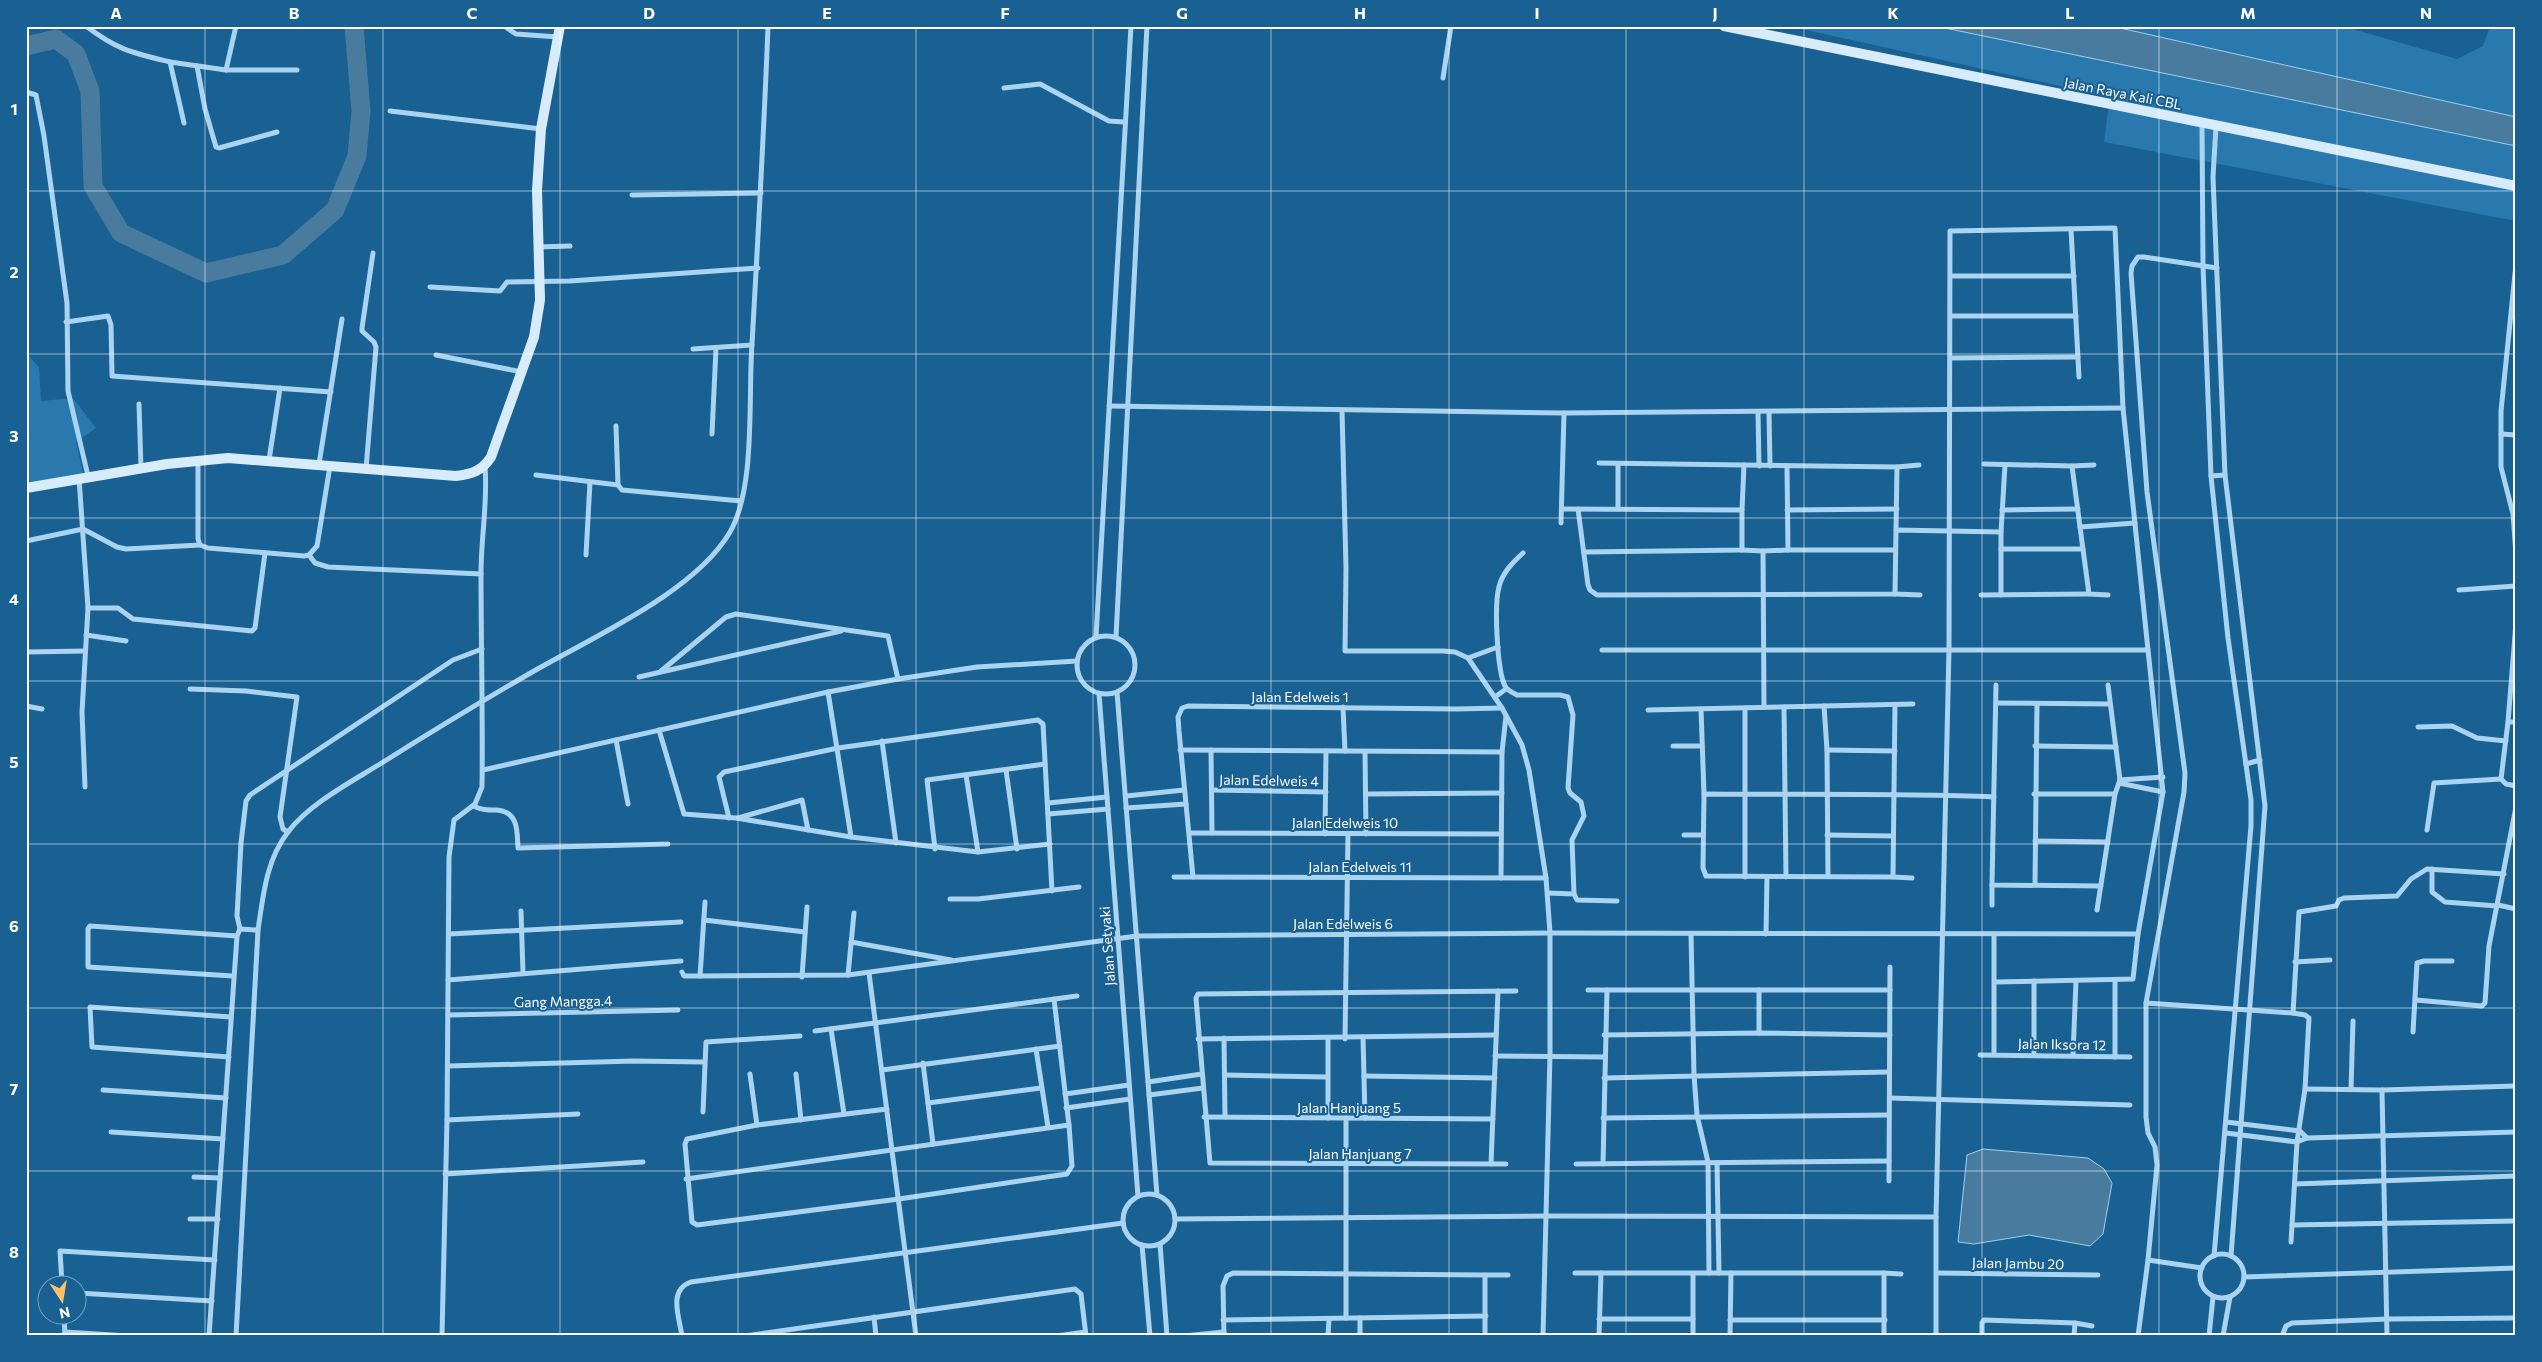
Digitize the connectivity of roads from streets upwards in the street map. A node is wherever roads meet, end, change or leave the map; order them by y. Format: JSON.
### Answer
{"nodes":[{"id":1,"x":86,"y":26,"type":"edge"},
{"id":2,"x":236,"y":26,"type":"edge"},
{"id":3,"x":504,"y":26,"type":"edge"},
{"id":4,"x":560,"y":26,"type":"edge"},
{"id":5,"x":768,"y":26,"type":"edge"},
{"id":6,"x":1131,"y":26,"type":"edge"},
{"id":7,"x":1147,"y":26,"type":"edge"},
{"id":8,"x":1451,"y":26,"type":"edge"},
{"id":9,"x":1724,"y":26,"type":"edge"},
{"id":10,"x":558,"y":37,"type":"junction"},
{"id":11,"x":170,"y":62,"type":"junction"},
{"id":12,"x":197,"y":66,"type":"junction"},
{"id":13,"x":226,"y":70,"type":"junction"},
{"id":14,"x":297,"y":70,"type":"dead end"},
{"id":15,"x":1443,"y":78,"type":"dead end"},
{"id":16,"x":1004,"y":88,"type":"dead end"},
{"id":17,"x":26,"y":92,"type":"edge"},
{"id":18,"x":390,"y":112,"type":"dead end"},
{"id":19,"x":1124,"y":122,"type":"junction"},
{"id":20,"x":184,"y":123,"type":"dead end"},
{"id":21,"x":2202,"y":123,"type":"junction"},
{"id":22,"x":2216,"y":126,"type":"junction"},
{"id":23,"x":541,"y":129,"type":"junction"},
{"id":24,"x":277,"y":132,"type":"dead end"},
{"id":25,"x":2516,"y":186,"type":"edge"},
{"id":26,"x":632,"y":194,"type":"dead end"},
{"id":27,"x":760,"y":194,"type":"junction"},
{"id":28,"x":2071,"y":229,"type":"junction"},
{"id":29,"x":570,"y":246,"type":"dead end"},
{"id":30,"x":538,"y":247,"type":"junction"},
{"id":31,"x":373,"y":252,"type":"dead end"},
{"id":32,"x":2516,"y":264,"type":"edge"},
{"id":33,"x":2203,"y":266,"type":"junction"},
{"id":34,"x":758,"y":268,"type":"junction"},
{"id":35,"x":2217,"y":268,"type":"junction"},
{"id":36,"x":1950,"y":276,"type":"junction"},
{"id":37,"x":2074,"y":276,"type":"junction"},
{"id":38,"x":539,"y":280,"type":"junction"},
{"id":39,"x":430,"y":287,"type":"dead end"},
{"id":40,"x":1951,"y":316,"type":"junction"},
{"id":41,"x":2076,"y":316,"type":"junction"},
{"id":42,"x":342,"y":319,"type":"dead end"},
{"id":43,"x":66,"y":322,"type":"junction"},
{"id":44,"x":752,"y":345,"type":"junction"},
{"id":45,"x":716,"y":348,"type":"junction"},
{"id":46,"x":693,"y":349,"type":"dead end"},
{"id":47,"x":436,"y":355,"type":"dead end"},
{"id":48,"x":2078,"y":357,"type":"junction"},
{"id":49,"x":1951,"y":358,"type":"junction"},
{"id":50,"x":522,"y":372,"type":"junction"},
{"id":51,"x":2079,"y":377,"type":"dead end"},
{"id":52,"x":280,"y":388,"type":"junction"},
{"id":53,"x":331,"y":392,"type":"junction"},
{"id":54,"x":139,"y":404,"type":"dead end"},
{"id":55,"x":1128,"y":405,"type":"junction"},
{"id":56,"x":1109,"y":406,"type":"junction"},
{"id":57,"x":2123,"y":408,"type":"junction"},
{"id":58,"x":1342,"y":410,"type":"junction"},
{"id":59,"x":1951,"y":410,"type":"junction"},
{"id":60,"x":1758,"y":412,"type":"junction"},
{"id":61,"x":1769,"y":412,"type":"junction"},
{"id":62,"x":1564,"y":413,"type":"junction"},
{"id":63,"x":616,"y":426,"type":"dead end"},
{"id":64,"x":712,"y":434,"type":"dead end"},
{"id":65,"x":2502,"y":434,"type":"junction"},
{"id":66,"x":2516,"y":435,"type":"edge"},
{"id":67,"x":198,"y":460,"type":"junction"},
{"id":68,"x":269,"y":460,"type":"junction"},
{"id":69,"x":1599,"y":463,"type":"dead end"},
{"id":70,"x":319,"y":464,"type":"junction"},
{"id":71,"x":1618,"y":464,"type":"junction"},
{"id":72,"x":1984,"y":464,"type":"dead end"},
{"id":73,"x":330,"y":465,"type":"junction"},
{"id":74,"x":1744,"y":465,"type":"junction"},
{"id":75,"x":1919,"y":465,"type":"dead end"},
{"id":76,"x":2005,"y":465,"type":"junction"},
{"id":77,"x":2094,"y":465,"type":"dead end"},
{"id":78,"x":485,"y":466,"type":"junction"},
{"id":79,"x":1759,"y":466,"type":"junction"},
{"id":80,"x":1770,"y":466,"type":"junction"},
{"id":81,"x":1788,"y":466,"type":"junction"},
{"id":82,"x":2072,"y":466,"type":"junction"},
{"id":83,"x":1898,"y":467,"type":"junction"},
{"id":84,"x":141,"y":468,"type":"junction"},
{"id":85,"x":366,"y":469,"type":"junction"},
{"id":86,"x":2225,"y":474,"type":"junction"},
{"id":87,"x":536,"y":475,"type":"dead end"},
{"id":88,"x":2211,"y":476,"type":"junction"},
{"id":89,"x":84,"y":477,"type":"junction"},
{"id":90,"x":590,"y":482,"type":"junction"},
{"id":91,"x":618,"y":485,"type":"junction"},
{"id":92,"x":26,"y":488,"type":"edge"},
{"id":93,"x":741,"y":501,"type":"junction"},
{"id":94,"x":1618,"y":508,"type":"junction"},
{"id":95,"x":1562,"y":509,"type":"junction"},
{"id":96,"x":1578,"y":509,"type":"junction"},
{"id":97,"x":1897,"y":509,"type":"junction"},
{"id":98,"x":2078,"y":509,"type":"junction"},
{"id":99,"x":1742,"y":510,"type":"junction"},
{"id":100,"x":1787,"y":510,"type":"junction"},
{"id":101,"x":2002,"y":510,"type":"junction"},
{"id":102,"x":1561,"y":523,"type":"dead end"},
{"id":103,"x":2135,"y":523,"type":"junction"},
{"id":104,"x":2080,"y":527,"type":"junction"},
{"id":105,"x":82,"y":529,"type":"junction"},
{"id":106,"x":1896,"y":530,"type":"junction"},
{"id":107,"x":1948,"y":531,"type":"junction"},
{"id":108,"x":2001,"y":532,"type":"junction"},
{"id":109,"x":26,"y":541,"type":"edge"},
{"id":110,"x":200,"y":545,"type":"junction"},
{"id":111,"x":2001,"y":549,"type":"junction"},
{"id":112,"x":1742,"y":550,"type":"junction"},
{"id":113,"x":1764,"y":550,"type":"junction"},
{"id":114,"x":1788,"y":550,"type":"junction"},
{"id":115,"x":1895,"y":550,"type":"junction"},
{"id":116,"x":2083,"y":550,"type":"junction"},
{"id":117,"x":1584,"y":552,"type":"junction"},
{"id":118,"x":265,"y":553,"type":"junction"},
{"id":119,"x":1523,"y":553,"type":"dead end"},
{"id":120,"x":2516,"y":554,"type":"edge"},
{"id":121,"x":310,"y":555,"type":"junction"},
{"id":122,"x":586,"y":555,"type":"dead end"},
{"id":123,"x":481,"y":574,"type":"junction"},
{"id":124,"x":2516,"y":586,"type":"edge"},
{"id":125,"x":2459,"y":590,"type":"dead end"},
{"id":126,"x":1895,"y":594,"type":"junction"},
{"id":127,"x":2089,"y":594,"type":"junction"},
{"id":128,"x":2108,"y":594,"type":"dead end"},
{"id":129,"x":1764,"y":595,"type":"junction"},
{"id":130,"x":1920,"y":595,"type":"dead end"},
{"id":131,"x":1981,"y":595,"type":"dead end"},
{"id":132,"x":2001,"y":595,"type":"junction"},
{"id":133,"x":88,"y":608,"type":"junction"},
{"id":134,"x":2516,"y":623,"type":"edge"},
{"id":135,"x":844,"y":630,"type":"junction"},
{"id":136,"x":86,"y":635,"type":"junction"},
{"id":137,"x":1096,"y":637,"type":"junction"},
{"id":138,"x":1116,"y":637,"type":"junction"},
{"id":139,"x":126,"y":641,"type":"dead end"},
{"id":140,"x":2515,"y":641,"type":"edge"},
{"id":141,"x":1498,"y":647,"type":"junction"},
{"id":142,"x":482,"y":650,"type":"junction"},
{"id":143,"x":1602,"y":650,"type":"dead end"},
{"id":144,"x":1949,"y":650,"type":"junction"},
{"id":145,"x":2148,"y":650,"type":"junction"},
{"id":146,"x":85,"y":651,"type":"junction"},
{"id":147,"x":27,"y":652,"type":"edge"},
{"id":148,"x":1763,"y":652,"type":"junction"},
{"id":149,"x":1468,"y":658,"type":"junction"},
{"id":150,"x":1077,"y":661,"type":"junction"},
{"id":151,"x":661,"y":671,"type":"junction"},
{"id":152,"x":639,"y":676,"type":"dead end"},
{"id":153,"x":898,"y":679,"type":"junction"},
{"id":154,"x":1996,"y":685,"type":"dead end"},
{"id":155,"x":2108,"y":685,"type":"dead end"},
{"id":156,"x":190,"y":689,"type":"dead end"},
{"id":157,"x":1506,"y":689,"type":"junction"},
{"id":158,"x":828,"y":692,"type":"junction"},
{"id":159,"x":1117,"y":692,"type":"junction"},
{"id":160,"x":1099,"y":694,"type":"junction"},
{"id":161,"x":1495,"y":697,"type":"junction"},
{"id":162,"x":1996,"y":703,"type":"junction"},
{"id":163,"x":482,"y":704,"type":"junction"},
{"id":164,"x":1895,"y":704,"type":"junction"},
{"id":165,"x":1914,"y":704,"type":"dead end"},
{"id":166,"x":2037,"y":704,"type":"junction"},
{"id":167,"x":2110,"y":704,"type":"junction"},
{"id":168,"x":26,"y":706,"type":"edge"},
{"id":169,"x":1824,"y":706,"type":"junction"},
{"id":170,"x":1343,"y":707,"type":"junction"},
{"id":171,"x":1764,"y":707,"type":"junction"},
{"id":172,"x":1784,"y":707,"type":"junction"},
{"id":173,"x":1502,"y":708,"type":"junction"},
{"id":174,"x":1745,"y":708,"type":"junction"},
{"id":175,"x":42,"y":709,"type":"dead end"},
{"id":176,"x":1701,"y":709,"type":"junction"},
{"id":177,"x":1648,"y":710,"type":"dead end"},
{"id":178,"x":1506,"y":716,"type":"junction"},
{"id":179,"x":2508,"y":722,"type":"junction"},
{"id":180,"x":2516,"y":722,"type":"edge"},
{"id":181,"x":2418,"y":727,"type":"dead end"},
{"id":182,"x":659,"y":730,"type":"junction"},
{"id":183,"x":616,"y":740,"type":"junction"},
{"id":184,"x":882,"y":741,"type":"junction"},
{"id":185,"x":2506,"y":741,"type":"junction"},
{"id":186,"x":1673,"y":746,"type":"dead end"},
{"id":187,"x":1702,"y":746,"type":"junction"},
{"id":188,"x":2035,"y":746,"type":"junction"},
{"id":189,"x":838,"y":748,"type":"junction"},
{"id":190,"x":2116,"y":748,"type":"junction"},
{"id":191,"x":1180,"y":750,"type":"junction"},
{"id":192,"x":1211,"y":750,"type":"junction"},
{"id":193,"x":1827,"y":750,"type":"junction"},
{"id":194,"x":1326,"y":751,"type":"junction"},
{"id":195,"x":1345,"y":751,"type":"junction"},
{"id":196,"x":1895,"y":751,"type":"junction"},
{"id":197,"x":1366,"y":752,"type":"junction"},
{"id":198,"x":1502,"y":752,"type":"junction"},
{"id":199,"x":2260,"y":760,"type":"junction"},
{"id":200,"x":1045,"y":764,"type":"junction"},
{"id":201,"x":2246,"y":764,"type":"junction"},
{"id":202,"x":287,"y":769,"type":"junction"},
{"id":203,"x":483,"y":770,"type":"junction"},
{"id":204,"x":1006,"y":770,"type":"junction"},
{"id":205,"x":966,"y":775,"type":"junction"},
{"id":206,"x":2162,"y":777,"type":"junction"},
{"id":207,"x":2501,"y":779,"type":"junction"},
{"id":208,"x":2120,"y":781,"type":"junction"},
{"id":209,"x":2516,"y":786,"type":"edge"},
{"id":210,"x":86,"y":787,"type":"dead end"},
{"id":211,"x":1184,"y":790,"type":"junction"},
{"id":212,"x":1212,"y":790,"type":"junction"},
{"id":213,"x":1326,"y":792,"type":"junction"},
{"id":214,"x":2163,"y":792,"type":"junction"},
{"id":215,"x":1502,"y":793,"type":"junction"},
{"id":216,"x":1366,"y":794,"type":"junction"},
{"id":217,"x":1704,"y":794,"type":"junction"},
{"id":218,"x":2034,"y":794,"type":"junction"},
{"id":219,"x":2116,"y":794,"type":"junction"},
{"id":220,"x":1745,"y":795,"type":"junction"},
{"id":221,"x":1786,"y":795,"type":"junction"},
{"id":222,"x":1826,"y":795,"type":"junction"},
{"id":223,"x":1894,"y":795,"type":"junction"},
{"id":224,"x":1946,"y":795,"type":"junction"},
{"id":225,"x":1126,"y":796,"type":"junction"},
{"id":226,"x":1107,"y":797,"type":"junction"},
{"id":227,"x":1994,"y":797,"type":"junction"},
{"id":228,"x":1048,"y":803,"type":"junction"},
{"id":229,"x":628,"y":804,"type":"dead end"},
{"id":230,"x":1186,"y":804,"type":"junction"},
{"id":231,"x":473,"y":806,"type":"junction"},
{"id":232,"x":2516,"y":807,"type":"edge"},
{"id":233,"x":1126,"y":808,"type":"junction"},
{"id":234,"x":1108,"y":810,"type":"junction"},
{"id":235,"x":1048,"y":814,"type":"junction"},
{"id":236,"x":729,"y":818,"type":"junction"},
{"id":237,"x":736,"y":818,"type":"junction"},
{"id":238,"x":808,"y":830,"type":"junction"},
{"id":239,"x":2427,"y":830,"type":"dead end"},
{"id":240,"x":288,"y":832,"type":"junction"},
{"id":241,"x":1190,"y":833,"type":"junction"},
{"id":242,"x":1212,"y":833,"type":"junction"},
{"id":243,"x":1325,"y":834,"type":"junction"},
{"id":244,"x":1348,"y":834,"type":"junction"},
{"id":245,"x":1366,"y":834,"type":"junction"},
{"id":246,"x":1501,"y":834,"type":"junction"},
{"id":247,"x":1684,"y":835,"type":"dead end"},
{"id":248,"x":1702,"y":835,"type":"junction"},
{"id":249,"x":1827,"y":835,"type":"junction"},
{"id":250,"x":1893,"y":836,"type":"junction"},
{"id":251,"x":850,"y":837,"type":"junction"},
{"id":252,"x":2036,"y":841,"type":"junction"},
{"id":253,"x":2108,"y":842,"type":"junction"},
{"id":254,"x":896,"y":843,"type":"junction"},
{"id":255,"x":668,"y":844,"type":"dead end"},
{"id":256,"x":1050,"y":844,"type":"junction"},
{"id":257,"x":935,"y":849,"type":"junction"},
{"id":258,"x":1017,"y":849,"type":"junction"},
{"id":259,"x":978,"y":852,"type":"junction"},
{"id":260,"x":2432,"y":869,"type":"junction"},
{"id":261,"x":2504,"y":874,"type":"junction"},
{"id":262,"x":1828,"y":876,"type":"junction"},
{"id":263,"x":1174,"y":877,"type":"dead end"},
{"id":264,"x":1193,"y":877,"type":"junction"},
{"id":265,"x":1745,"y":877,"type":"junction"},
{"id":266,"x":1767,"y":877,"type":"junction"},
{"id":267,"x":1786,"y":877,"type":"junction"},
{"id":268,"x":1892,"y":877,"type":"junction"},
{"id":269,"x":1347,"y":878,"type":"junction"},
{"id":270,"x":1501,"y":878,"type":"junction"},
{"id":271,"x":1546,"y":878,"type":"junction"},
{"id":272,"x":1912,"y":878,"type":"dead end"},
{"id":273,"x":2035,"y":884,"type":"junction"},
{"id":274,"x":1992,"y":885,"type":"junction"},
{"id":275,"x":2101,"y":886,"type":"junction"},
{"id":276,"x":1079,"y":887,"type":"dead end"},
{"id":277,"x":1052,"y":891,"type":"junction"},
{"id":278,"x":1548,"y":894,"type":"junction"},
{"id":279,"x":1574,"y":894,"type":"junction"},
{"id":280,"x":950,"y":899,"type":"dead end"},
{"id":281,"x":1617,"y":901,"type":"dead end"},
{"id":282,"x":705,"y":902,"type":"dead end"},
{"id":283,"x":1992,"y":905,"type":"dead end"},
{"id":284,"x":2498,"y":906,"type":"junction"},
{"id":285,"x":807,"y":907,"type":"dead end"},
{"id":286,"x":2516,"y":909,"type":"edge"},
{"id":287,"x":2097,"y":910,"type":"dead end"},
{"id":288,"x":521,"y":911,"type":"dead end"},
{"id":289,"x":854,"y":912,"type":"dead end"},
{"id":290,"x":704,"y":920,"type":"junction"},
{"id":291,"x":681,"y":922,"type":"dead end"},
{"id":292,"x":240,"y":929,"type":"junction"},
{"id":293,"x":258,"y":930,"type":"junction"},
{"id":294,"x":521,"y":930,"type":"junction"},
{"id":295,"x":805,"y":932,"type":"junction"},
{"id":296,"x":1550,"y":933,"type":"junction"},
{"id":297,"x":449,"y":934,"type":"junction"},
{"id":298,"x":1692,"y":934,"type":"junction"},
{"id":299,"x":1766,"y":934,"type":"junction"},
{"id":300,"x":1943,"y":934,"type":"junction"},
{"id":301,"x":1994,"y":934,"type":"junction"},
{"id":302,"x":2138,"y":934,"type":"junction"},
{"id":303,"x":1345,"y":935,"type":"junction"},
{"id":304,"x":237,"y":936,"type":"junction"},
{"id":305,"x":1137,"y":936,"type":"junction"},
{"id":306,"x":1118,"y":937,"type":"junction"},
{"id":307,"x":851,"y":942,"type":"junction"},
{"id":308,"x":2330,"y":960,"type":"dead end"},
{"id":309,"x":681,"y":961,"type":"dead end"},
{"id":310,"x":957,"y":961,"type":"junction"},
{"id":311,"x":2452,"y":961,"type":"dead end"},
{"id":312,"x":2295,"y":962,"type":"junction"},
{"id":313,"x":1890,"y":967,"type":"dead end"},
{"id":314,"x":682,"y":972,"type":"dead end"},
{"id":315,"x":522,"y":973,"type":"junction"},
{"id":316,"x":870,"y":973,"type":"junction"},
{"id":317,"x":233,"y":976,"type":"junction"},
{"id":318,"x":700,"y":976,"type":"junction"},
{"id":319,"x":848,"y":976,"type":"junction"},
{"id":320,"x":802,"y":977,"type":"junction"},
{"id":321,"x":448,"y":980,"type":"junction"},
{"id":322,"x":2076,"y":980,"type":"junction"},
{"id":323,"x":2115,"y":980,"type":"junction"},
{"id":324,"x":2034,"y":981,"type":"junction"},
{"id":325,"x":1995,"y":982,"type":"junction"},
{"id":326,"x":1588,"y":990,"type":"dead end"},
{"id":327,"x":1607,"y":990,"type":"junction"},
{"id":328,"x":1692,"y":990,"type":"junction"},
{"id":329,"x":1759,"y":990,"type":"junction"},
{"id":330,"x":1890,"y":990,"type":"junction"},
{"id":331,"x":1345,"y":991,"type":"junction"},
{"id":332,"x":1498,"y":991,"type":"junction"},
{"id":333,"x":1516,"y":991,"type":"dead end"},
{"id":334,"x":1077,"y":996,"type":"dead end"},
{"id":335,"x":1054,"y":999,"type":"junction"},
{"id":336,"x":2416,"y":1000,"type":"junction"},
{"id":337,"x":2146,"y":1002,"type":"junction"},
{"id":338,"x":2236,"y":1008,"type":"junction"},
{"id":339,"x":678,"y":1010,"type":"dead end"},
{"id":340,"x":2250,"y":1011,"type":"junction"},
{"id":341,"x":2293,"y":1013,"type":"junction"},
{"id":342,"x":448,"y":1015,"type":"junction"},
{"id":343,"x":231,"y":1017,"type":"junction"},
{"id":344,"x":2353,"y":1020,"type":"dead end"},
{"id":345,"x":876,"y":1022,"type":"junction"},
{"id":346,"x":831,"y":1028,"type":"junction"},
{"id":347,"x":815,"y":1030,"type":"dead end"},
{"id":348,"x":2413,"y":1032,"type":"dead end"},
{"id":349,"x":1759,"y":1034,"type":"junction"},
{"id":350,"x":1496,"y":1035,"type":"junction"},
{"id":351,"x":1604,"y":1035,"type":"junction"},
{"id":352,"x":1694,"y":1035,"type":"junction"},
{"id":353,"x":1890,"y":1035,"type":"junction"},
{"id":354,"x":800,"y":1036,"type":"dead end"},
{"id":355,"x":1198,"y":1038,"type":"junction"},
{"id":356,"x":1224,"y":1038,"type":"junction"},
{"id":357,"x":1328,"y":1038,"type":"junction"},
{"id":358,"x":1345,"y":1038,"type":"junction"},
{"id":359,"x":1363,"y":1038,"type":"junction"},
{"id":360,"x":1060,"y":1046,"type":"junction"},
{"id":361,"x":1036,"y":1049,"type":"junction"},
{"id":362,"x":1994,"y":1054,"type":"junction"},
{"id":363,"x":2034,"y":1054,"type":"junction"},
{"id":364,"x":1550,"y":1055,"type":"junction"},
{"id":365,"x":1980,"y":1055,"type":"dead end"},
{"id":366,"x":2074,"y":1055,"type":"junction"},
{"id":367,"x":1495,"y":1056,"type":"junction"},
{"id":368,"x":229,"y":1057,"type":"junction"},
{"id":369,"x":1604,"y":1057,"type":"junction"},
{"id":370,"x":2115,"y":1057,"type":"junction"},
{"id":371,"x":2130,"y":1057,"type":"dead end"},
{"id":372,"x":704,"y":1062,"type":"junction"},
{"id":373,"x":923,"y":1064,"type":"junction"},
{"id":374,"x":448,"y":1066,"type":"junction"},
{"id":375,"x":882,"y":1070,"type":"junction"},
{"id":376,"x":1889,"y":1072,"type":"junction"},
{"id":377,"x":750,"y":1074,"type":"dead end"},
{"id":378,"x":796,"y":1074,"type":"dead end"},
{"id":379,"x":1202,"y":1074,"type":"junction"},
{"id":380,"x":1225,"y":1075,"type":"junction"},
{"id":381,"x":1694,"y":1075,"type":"junction"},
{"id":382,"x":1364,"y":1076,"type":"junction"},
{"id":383,"x":1327,"y":1077,"type":"junction"},
{"id":384,"x":1495,"y":1078,"type":"junction"},
{"id":385,"x":1604,"y":1078,"type":"junction"},
{"id":386,"x":1148,"y":1082,"type":"junction"},
{"id":387,"x":1129,"y":1085,"type":"junction"},
{"id":388,"x":2516,"y":1086,"type":"edge"},
{"id":389,"x":1041,"y":1088,"type":"junction"},
{"id":390,"x":1203,"y":1088,"type":"junction"},
{"id":391,"x":2305,"y":1089,"type":"junction"},
{"id":392,"x":2351,"y":1089,"type":"junction"},
{"id":393,"x":103,"y":1090,"type":"dead end"},
{"id":394,"x":2382,"y":1090,"type":"junction"},
{"id":395,"x":1065,"y":1094,"type":"junction"},
{"id":396,"x":1149,"y":1095,"type":"junction"},
{"id":397,"x":226,"y":1098,"type":"junction"},
{"id":398,"x":1890,"y":1098,"type":"junction"},
{"id":399,"x":1130,"y":1099,"type":"junction"},
{"id":400,"x":1940,"y":1099,"type":"junction"},
{"id":401,"x":928,"y":1103,"type":"junction"},
{"id":402,"x":2130,"y":1105,"type":"dead end"},
{"id":403,"x":1066,"y":1108,"type":"junction"},
{"id":404,"x":887,"y":1109,"type":"junction"},
{"id":405,"x":703,"y":1112,"type":"dead end"},
{"id":406,"x":578,"y":1114,"type":"dead end"},
{"id":407,"x":844,"y":1114,"type":"junction"},
{"id":408,"x":1697,"y":1115,"type":"junction"},
{"id":409,"x":1889,"y":1115,"type":"junction"},
{"id":410,"x":1204,"y":1117,"type":"junction"},
{"id":411,"x":1225,"y":1117,"type":"junction"},
{"id":412,"x":1328,"y":1118,"type":"junction"},
{"id":413,"x":1346,"y":1118,"type":"junction"},
{"id":414,"x":1365,"y":1118,"type":"junction"},
{"id":415,"x":1603,"y":1118,"type":"junction"},
{"id":416,"x":1493,"y":1119,"type":"junction"},
{"id":417,"x":447,"y":1120,"type":"junction"},
{"id":418,"x":801,"y":1120,"type":"junction"},
{"id":419,"x":2226,"y":1122,"type":"junction"},
{"id":420,"x":2241,"y":1124,"type":"junction"},
{"id":421,"x":757,"y":1125,"type":"junction"},
{"id":422,"x":1069,"y":1125,"type":"junction"},
{"id":423,"x":1048,"y":1127,"type":"junction"},
{"id":424,"x":2300,"y":1131,"type":"junction"},
{"id":425,"x":111,"y":1132,"type":"dead end"},
{"id":426,"x":2516,"y":1132,"type":"edge"},
{"id":427,"x":2226,"y":1133,"type":"junction"},
{"id":428,"x":2240,"y":1134,"type":"junction"},
{"id":429,"x":2383,"y":1136,"type":"junction"},
{"id":430,"x":223,"y":1138,"type":"junction"},
{"id":431,"x":2307,"y":1138,"type":"junction"},
{"id":432,"x":2297,"y":1142,"type":"junction"},
{"id":433,"x":933,"y":1144,"type":"junction"},
{"id":434,"x":892,"y":1148,"type":"junction"},
{"id":435,"x":1889,"y":1161,"type":"junction"},
{"id":436,"x":643,"y":1162,"type":"dead end"},
{"id":437,"x":1708,"y":1162,"type":"junction"},
{"id":438,"x":1717,"y":1163,"type":"junction"},
{"id":439,"x":1346,"y":1164,"type":"junction"},
{"id":440,"x":1491,"y":1164,"type":"junction"},
{"id":441,"x":1506,"y":1164,"type":"dead end"},
{"id":442,"x":1576,"y":1164,"type":"dead end"},
{"id":443,"x":1603,"y":1164,"type":"junction"},
{"id":444,"x":445,"y":1174,"type":"junction"},
{"id":445,"x":2516,"y":1176,"type":"edge"},
{"id":446,"x":194,"y":1177,"type":"dead end"},
{"id":447,"x":220,"y":1178,"type":"junction"},
{"id":448,"x":686,"y":1179,"type":"junction"},
{"id":449,"x":1889,"y":1181,"type":"dead end"},
{"id":450,"x":2384,"y":1181,"type":"junction"},
{"id":451,"x":2295,"y":1184,"type":"junction"},
{"id":452,"x":1157,"y":1195,"type":"junction"},
{"id":453,"x":1138,"y":1196,"type":"junction"},
{"id":454,"x":899,"y":1200,"type":"junction"},
{"id":455,"x":1547,"y":1216,"type":"junction"},
{"id":456,"x":1346,"y":1217,"type":"junction"},
{"id":457,"x":1936,"y":1217,"type":"junction"},
{"id":458,"x":1708,"y":1218,"type":"junction"},
{"id":459,"x":1718,"y":1218,"type":"junction"},
{"id":460,"x":190,"y":1219,"type":"dead end"},
{"id":461,"x":218,"y":1219,"type":"junction"},
{"id":462,"x":1176,"y":1219,"type":"junction"},
{"id":463,"x":2516,"y":1221,"type":"edge"},
{"id":464,"x":1123,"y":1223,"type":"junction"},
{"id":465,"x":2384,"y":1224,"type":"junction"},
{"id":466,"x":2292,"y":1225,"type":"junction"},
{"id":467,"x":2290,"y":1242,"type":"dead end"},
{"id":468,"x":1160,"y":1244,"type":"junction"},
{"id":469,"x":1142,"y":1245,"type":"junction"},
{"id":470,"x":906,"y":1253,"type":"junction"},
{"id":471,"x":2214,"y":1256,"type":"junction"},
{"id":472,"x":2231,"y":1256,"type":"junction"},
{"id":473,"x":215,"y":1260,"type":"junction"},
{"id":474,"x":2148,"y":1260,"type":"junction"},
{"id":475,"x":2202,"y":1268,"type":"junction"},
{"id":476,"x":2516,"y":1268,"type":"edge"},
{"id":477,"x":2386,"y":1270,"type":"junction"},
{"id":478,"x":1575,"y":1272,"type":"dead end"},
{"id":479,"x":1601,"y":1273,"type":"junction"},
{"id":480,"x":1709,"y":1273,"type":"junction"},
{"id":481,"x":1719,"y":1273,"type":"junction"},
{"id":482,"x":1884,"y":1273,"type":"junction"},
{"id":483,"x":1938,"y":1273,"type":"junction"},
{"id":484,"x":61,"y":1274,"type":"edge"},
{"id":485,"x":1693,"y":1274,"type":"junction"},
{"id":486,"x":1731,"y":1274,"type":"junction"},
{"id":487,"x":1901,"y":1274,"type":"dead end"},
{"id":488,"x":1345,"y":1275,"type":"junction"},
{"id":489,"x":1485,"y":1275,"type":"junction"},
{"id":490,"x":1508,"y":1275,"type":"dead end"},
{"id":491,"x":2098,"y":1275,"type":"dead end"},
{"id":492,"x":2244,"y":1277,"type":"junction"},
{"id":493,"x":88,"y":1294,"type":"edge"},
{"id":494,"x":2213,"y":1297,"type":"junction"},
{"id":495,"x":2230,"y":1297,"type":"junction"},
{"id":496,"x":212,"y":1301,"type":"junction"},
{"id":497,"x":913,"y":1311,"type":"junction"},
{"id":498,"x":1486,"y":1316,"type":"junction"},
{"id":499,"x":874,"y":1317,"type":"junction"},
{"id":500,"x":1346,"y":1318,"type":"junction"},
{"id":501,"x":1360,"y":1318,"type":"junction"},
{"id":502,"x":2516,"y":1318,"type":"edge"},
{"id":503,"x":1329,"y":1319,"type":"junction"},
{"id":504,"x":1599,"y":1319,"type":"junction"},
{"id":505,"x":1693,"y":1319,"type":"junction"},
{"id":506,"x":2388,"y":1319,"type":"junction"},
{"id":507,"x":1223,"y":1320,"type":"junction"},
{"id":508,"x":1730,"y":1320,"type":"junction"},
{"id":509,"x":1885,"y":1320,"type":"junction"},
{"id":510,"x":2075,"y":1323,"type":"junction"},
{"id":511,"x":2092,"y":1326,"type":"dead end"},
{"id":512,"x":65,"y":1334,"type":"edge"},
{"id":513,"x":1086,"y":1334,"type":"edge"},
{"id":514,"x":1224,"y":1334,"type":"edge"},
{"id":515,"x":128,"y":1336,"type":"edge"},
{"id":516,"x":209,"y":1336,"type":"edge"},
{"id":517,"x":236,"y":1336,"type":"edge"},
{"id":518,"x":442,"y":1336,"type":"edge"},
{"id":519,"x":682,"y":1336,"type":"edge"},
{"id":520,"x":745,"y":1336,"type":"edge"},
{"id":521,"x":876,"y":1336,"type":"edge"},
{"id":522,"x":916,"y":1336,"type":"edge"},
{"id":523,"x":1057,"y":1336,"type":"edge"},
{"id":524,"x":1150,"y":1336,"type":"edge"},
{"id":525,"x":1167,"y":1336,"type":"edge"},
{"id":526,"x":1184,"y":1336,"type":"edge"},
{"id":527,"x":1328,"y":1336,"type":"edge"},
{"id":528,"x":1360,"y":1336,"type":"edge"},
{"id":529,"x":1485,"y":1336,"type":"edge"},
{"id":530,"x":1543,"y":1336,"type":"edge"},
{"id":531,"x":1599,"y":1336,"type":"edge"},
{"id":532,"x":1693,"y":1336,"type":"edge"},
{"id":533,"x":1730,"y":1336,"type":"edge"},
{"id":534,"x":1884,"y":1336,"type":"edge"},
{"id":535,"x":1936,"y":1336,"type":"edge"},
{"id":536,"x":1982,"y":1336,"type":"edge"},
{"id":537,"x":2074,"y":1336,"type":"edge"},
{"id":538,"x":2138,"y":1336,"type":"edge"},
{"id":539,"x":2208,"y":1336,"type":"edge"},
{"id":540,"x":2223,"y":1336,"type":"edge"},
{"id":541,"x":2282,"y":1336,"type":"edge"},
{"id":542,"x":2387,"y":1336,"type":"edge"}],
"edges":[{"from":1,"to":11,"type":"street"},
{"from":2,"to":13,"type":"street"},
{"from":3,"to":10,"type":"street"},
{"from":4,"to":10,"type":"street"},
{"from":5,"to":27,"type":"street"},
{"from":6,"to":19,"type":"street"},
{"from":7,"to":55,"type":"street"},
{"from":8,"to":15,"type":"street"},
{"from":9,"to":21,"type":"street","name":"Jalan Raya Kali CBL"},
{"from":10,"to":23,"type":"street"},
{"from":11,"to":12,"type":"street"},
{"from":11,"to":20,"type":"street"},
{"from":12,"to":13,"type":"street"},
{"from":12,"to":24,"type":"street"},
{"from":13,"to":14,"type":"street"},
{"from":16,"to":19,"type":"street"},
{"from":17,"to":43,"type":"street"},
{"from":18,"to":23,"type":"street"},
{"from":19,"to":56,"type":"street"},
{"from":21,"to":22,"type":"street","name":"Jalan Raya Kali CBL"},
{"from":21,"to":33,"type":"street"},
{"from":22,"to":25,"type":"street","name":"Jalan Raya Kali CBL"},
{"from":22,"to":35,"type":"street"},
{"from":23,"to":30,"type":"street"},
{"from":26,"to":27,"type":"street"},
{"from":27,"to":34,"type":"street"},
{"from":28,"to":36,"type":"street"},
{"from":28,"to":37,"type":"street"},
{"from":28,"to":57,"type":"street"},
{"from":29,"to":30,"type":"street"},
{"from":30,"to":38,"type":"street"},
{"from":31,"to":85,"type":"street"},
{"from":32,"to":65,"type":"street"},
{"from":33,"to":35,"type":"street"},
{"from":33,"to":88,"type":"street"},
{"from":33,"to":337,"type":"street"},
{"from":34,"to":38,"type":"street"},
{"from":34,"to":44,"type":"street"},
{"from":35,"to":86,"type":"street"},
{"from":36,"to":37,"type":"street"},
{"from":36,"to":40,"type":"street"},
{"from":37,"to":41,"type":"street"},
{"from":38,"to":39,"type":"street"},
{"from":38,"to":50,"type":"street"},
{"from":40,"to":41,"type":"street"},
{"from":40,"to":49,"type":"street"},
{"from":41,"to":48,"type":"street"},
{"from":42,"to":53,"type":"street"},
{"from":43,"to":52,"type":"street"},
{"from":43,"to":89,"type":"street"},
{"from":44,"to":45,"type":"street"},
{"from":44,"to":93,"type":"street"},
{"from":45,"to":46,"type":"street"},
{"from":45,"to":64,"type":"street"},
{"from":47,"to":50,"type":"street"},
{"from":48,"to":49,"type":"street"},
{"from":48,"to":51,"type":"street"},
{"from":49,"to":59,"type":"street"},
{"from":50,"to":78,"type":"street"},
{"from":52,"to":53,"type":"street"},
{"from":52,"to":68,"type":"street"},
{"from":53,"to":70,"type":"street"},
{"from":54,"to":84,"type":"street"},
{"from":55,"to":56,"type":"street"},
{"from":55,"to":58,"type":"street"},
{"from":55,"to":138,"type":"street"},
{"from":56,"to":137,"type":"street"},
{"from":57,"to":59,"type":"street"},
{"from":57,"to":103,"type":"street"},
{"from":58,"to":62,"type":"street"},
{"from":58,"to":149,"type":"street"},
{"from":59,"to":61,"type":"street"},
{"from":59,"to":107,"type":"street"},
{"from":60,"to":61,"type":"street"},
{"from":60,"to":62,"type":"street"},
{"from":60,"to":79,"type":"street"},
{"from":61,"to":80,"type":"street"},
{"from":62,"to":95,"type":"street"},
{"from":63,"to":91,"type":"street"},
{"from":65,"to":66,"type":"street"},
{"from":65,"to":120,"type":"street"},
{"from":67,"to":68,"type":"street"},
{"from":67,"to":84,"type":"street"},
{"from":67,"to":110,"type":"street"},
{"from":68,"to":70,"type":"street"},
{"from":69,"to":71,"type":"street"},
{"from":70,"to":73,"type":"street"},
{"from":71,"to":74,"type":"street"},
{"from":71,"to":94,"type":"street"},
{"from":72,"to":76,"type":"street"},
{"from":73,"to":85,"type":"street"},
{"from":73,"to":121,"type":"street"},
{"from":74,"to":79,"type":"street"},
{"from":74,"to":99,"type":"street"},
{"from":75,"to":83,"type":"street"},
{"from":76,"to":82,"type":"street"},
{"from":76,"to":101,"type":"street"},
{"from":77,"to":82,"type":"street"},
{"from":78,"to":85,"type":"street"},
{"from":78,"to":123,"type":"street"},
{"from":79,"to":80,"type":"street"},
{"from":80,"to":81,"type":"street"},
{"from":81,"to":83,"type":"street"},
{"from":81,"to":100,"type":"street"},
{"from":82,"to":98,"type":"street"},
{"from":83,"to":97,"type":"street"},
{"from":84,"to":89,"type":"street"},
{"from":86,"to":88,"type":"street"},
{"from":86,"to":199,"type":"street"},
{"from":87,"to":90,"type":"street"},
{"from":88,"to":201,"type":"street"},
{"from":89,"to":92,"type":"street"},
{"from":89,"to":105,"type":"street"},
{"from":90,"to":91,"type":"street"},
{"from":90,"to":122,"type":"street"},
{"from":91,"to":93,"type":"street"},
{"from":93,"to":163,"type":"street"},
{"from":94,"to":96,"type":"street"},
{"from":94,"to":99,"type":"street"},
{"from":95,"to":96,"type":"street"},
{"from":95,"to":102,"type":"street"},
{"from":96,"to":117,"type":"street"},
{"from":97,"to":100,"type":"street"},
{"from":97,"to":106,"type":"street"},
{"from":98,"to":101,"type":"street"},
{"from":98,"to":104,"type":"street"},
{"from":99,"to":112,"type":"street"},
{"from":100,"to":114,"type":"street"},
{"from":101,"to":108,"type":"street"},
{"from":103,"to":104,"type":"street"},
{"from":103,"to":145,"type":"street"},
{"from":104,"to":116,"type":"street"},
{"from":105,"to":109,"type":"street"},
{"from":105,"to":110,"type":"street"},
{"from":105,"to":133,"type":"street"},
{"from":106,"to":107,"type":"street"},
{"from":106,"to":115,"type":"street"},
{"from":107,"to":108,"type":"street"},
{"from":107,"to":144,"type":"street"},
{"from":108,"to":111,"type":"street"},
{"from":110,"to":118,"type":"street"},
{"from":111,"to":116,"type":"street"},
{"from":111,"to":132,"type":"street"},
{"from":112,"to":113,"type":"street"},
{"from":112,"to":117,"type":"street"},
{"from":113,"to":114,"type":"street"},
{"from":113,"to":129,"type":"street"},
{"from":114,"to":115,"type":"street"},
{"from":115,"to":126,"type":"street"},
{"from":116,"to":127,"type":"street"},
{"from":117,"to":129,"type":"street"},
{"from":118,"to":121,"type":"street"},
{"from":118,"to":133,"type":"street"},
{"from":119,"to":141,"type":"street"},
{"from":121,"to":123,"type":"street"},
{"from":123,"to":142,"type":"street"},
{"from":124,"to":125,"type":"street"},
{"from":126,"to":129,"type":"street"},
{"from":126,"to":130,"type":"street"},
{"from":127,"to":128,"type":"street"},
{"from":127,"to":132,"type":"street"},
{"from":129,"to":148,"type":"street"},
{"from":131,"to":132,"type":"street"},
{"from":133,"to":136,"type":"street"},
{"from":134,"to":140,"type":"street"},
{"from":135,"to":151,"type":"street"},
{"from":135,"to":151,"type":"street"},
{"from":135,"to":153,"type":"street"},
{"from":136,"to":139,"type":"street"},
{"from":136,"to":146,"type":"street"},
{"from":137,"to":138,"type":"street"},
{"from":137,"to":150,"type":"street"},
{"from":138,"to":159,"type":"street"},
{"from":140,"to":179,"type":"street"},
{"from":141,"to":149,"type":"street"},
{"from":141,"to":157,"type":"street"},
{"from":142,"to":163,"type":"street"},
{"from":142,"to":202,"type":"street"},
{"from":143,"to":148,"type":"street"},
{"from":144,"to":145,"type":"street"},
{"from":144,"to":148,"type":"street"},
{"from":144,"to":224,"type":"street"},
{"from":145,"to":206,"type":"street"},
{"from":146,"to":147,"type":"street"},
{"from":146,"to":210,"type":"street"},
{"from":148,"to":171,"type":"street"},
{"from":149,"to":161,"type":"street"},
{"from":150,"to":153,"type":"street"},
{"from":150,"to":160,"type":"street"},
{"from":151,"to":152,"type":"street"},
{"from":153,"to":158,"type":"street"},
{"from":154,"to":162,"type":"street"},
{"from":155,"to":167,"type":"street"},
{"from":156,"to":202,"type":"street"},
{"from":157,"to":161,"type":"street"},
{"from":157,"to":279,"type":"street"},
{"from":158,"to":182,"type":"street"},
{"from":158,"to":189,"type":"street"},
{"from":159,"to":160,"type":"street"},
{"from":159,"to":225,"type":"street"},
{"from":160,"to":226,"type":"street","name":"Jalan Setyaki"},
{"from":161,"to":173,"type":"street"},
{"from":162,"to":166,"type":"street"},
{"from":162,"to":227,"type":"street"},
{"from":163,"to":203,"type":"street"},
{"from":163,"to":240,"type":"street"},
{"from":164,"to":165,"type":"street"},
{"from":164,"to":169,"type":"street"},
{"from":164,"to":196,"type":"street"},
{"from":166,"to":167,"type":"street"},
{"from":166,"to":188,"type":"street"},
{"from":167,"to":190,"type":"street"},
{"from":168,"to":175,"type":"street"},
{"from":169,"to":172,"type":"street"},
{"from":169,"to":193,"type":"street"},
{"from":170,"to":173,"type":"street","name":"Jalan Edelweis 1"},
{"from":170,"to":191,"type":"street","name":"Jalan Edelweis 1"},
{"from":170,"to":195,"type":"street"},
{"from":171,"to":172,"type":"street"},
{"from":171,"to":174,"type":"street"},
{"from":172,"to":221,"type":"street"},
{"from":173,"to":178,"type":"street"},
{"from":174,"to":176,"type":"street"},
{"from":174,"to":220,"type":"street"},
{"from":176,"to":177,"type":"street"},
{"from":176,"to":187,"type":"street"},
{"from":178,"to":198,"type":"street"},
{"from":178,"to":271,"type":"street"},
{"from":179,"to":180,"type":"street"},
{"from":179,"to":185,"type":"street"},
{"from":181,"to":185,"type":"street"},
{"from":182,"to":183,"type":"street"},
{"from":182,"to":236,"type":"street"},
{"from":183,"to":203,"type":"street"},
{"from":183,"to":229,"type":"street"},
{"from":184,"to":189,"type":"street"},
{"from":184,"to":200,"type":"street"},
{"from":184,"to":254,"type":"street"},
{"from":185,"to":207,"type":"street"},
{"from":186,"to":187,"type":"street"},
{"from":187,"to":217,"type":"street"},
{"from":188,"to":190,"type":"street"},
{"from":188,"to":218,"type":"street"},
{"from":189,"to":236,"type":"street"},
{"from":189,"to":251,"type":"street"},
{"from":190,"to":208,"type":"street"},
{"from":191,"to":192,"type":"street"},
{"from":191,"to":211,"type":"street","name":"Jalan Edelweis 1"},
{"from":192,"to":194,"type":"street"},
{"from":192,"to":212,"type":"street"},
{"from":193,"to":196,"type":"street"},
{"from":193,"to":222,"type":"street"},
{"from":194,"to":195,"type":"street"},
{"from":194,"to":213,"type":"street"},
{"from":195,"to":197,"type":"street"},
{"from":196,"to":223,"type":"street"},
{"from":197,"to":198,"type":"street"},
{"from":197,"to":216,"type":"street"},
{"from":198,"to":215,"type":"street"},
{"from":199,"to":201,"type":"street"},
{"from":199,"to":340,"type":"street"},
{"from":200,"to":204,"type":"street"},
{"from":200,"to":228,"type":"street"},
{"from":201,"to":338,"type":"street"},
{"from":202,"to":240,"type":"street"},
{"from":202,"to":292,"type":"street"},
{"from":203,"to":231,"type":"street"},
{"from":204,"to":205,"type":"street"},
{"from":204,"to":258,"type":"street"},
{"from":205,"to":257,"type":"street"},
{"from":205,"to":259,"type":"street"},
{"from":206,"to":208,"type":"street"},
{"from":206,"to":214,"type":"street"},
{"from":207,"to":209,"type":"street"},
{"from":207,"to":239,"type":"street"},
{"from":208,"to":214,"type":"street"},
{"from":208,"to":219,"type":"street"},
{"from":211,"to":225,"type":"street"},
{"from":211,"to":230,"type":"street","name":"Jalan Edelweis 1"},
{"from":212,"to":213,"type":"street","name":"Jalan Edelweis 4"},
{"from":212,"to":242,"type":"street"},
{"from":213,"to":243,"type":"street"},
{"from":214,"to":302,"type":"street"},
{"from":215,"to":216,"type":"street"},
{"from":215,"to":246,"type":"street"},
{"from":216,"to":245,"type":"street"},
{"from":217,"to":220,"type":"street"},
{"from":217,"to":248,"type":"street"},
{"from":218,"to":219,"type":"street"},
{"from":218,"to":252,"type":"street"},
{"from":219,"to":253,"type":"street"},
{"from":220,"to":221,"type":"street"},
{"from":220,"to":265,"type":"street"},
{"from":221,"to":222,"type":"street"},
{"from":221,"to":267,"type":"street"},
{"from":222,"to":223,"type":"street"},
{"from":222,"to":249,"type":"street"},
{"from":223,"to":224,"type":"street"},
{"from":223,"to":250,"type":"street"},
{"from":224,"to":227,"type":"street"},
{"from":224,"to":300,"type":"street"},
{"from":225,"to":233,"type":"street"},
{"from":226,"to":228,"type":"street"},
{"from":226,"to":234,"type":"street","name":"Jalan Setyaki"},
{"from":227,"to":274,"type":"street"},
{"from":228,"to":235,"type":"street"},
{"from":230,"to":233,"type":"street"},
{"from":230,"to":241,"type":"street","name":"Jalan Edelweis 1"},
{"from":231,"to":255,"type":"street"},
{"from":231,"to":297,"type":"street"},
{"from":232,"to":261,"type":"street"},
{"from":233,"to":305,"type":"street"},
{"from":234,"to":235,"type":"street"},
{"from":234,"to":306,"type":"street","name":"Jalan Setyaki"},
{"from":235,"to":256,"type":"street"},
{"from":236,"to":237,"type":"street"},
{"from":237,"to":238,"type":"street"},
{"from":237,"to":238,"type":"street"},
{"from":238,"to":251,"type":"street"},
{"from":240,"to":293,"type":"street"},
{"from":241,"to":242,"type":"street","name":"Jalan Edelweis 10"},
{"from":241,"to":264,"type":"street","name":"Jalan Edelweis 1"},
{"from":242,"to":243,"type":"street","name":"Jalan Edelweis 10"},
{"from":243,"to":244,"type":"street","name":"Jalan Edelweis 10"},
{"from":244,"to":245,"type":"street","name":"Jalan Edelweis 10"},
{"from":244,"to":269,"type":"street"},
{"from":245,"to":246,"type":"street","name":"Jalan Edelweis 10"},
{"from":246,"to":270,"type":"street"},
{"from":247,"to":248,"type":"street"},
{"from":248,"to":265,"type":"street"},
{"from":249,"to":250,"type":"street"},
{"from":249,"to":262,"type":"street"},
{"from":250,"to":268,"type":"street"},
{"from":251,"to":254,"type":"street"},
{"from":252,"to":253,"type":"street"},
{"from":252,"to":273,"type":"street"},
{"from":253,"to":275,"type":"street"},
{"from":254,"to":257,"type":"street"},
{"from":256,"to":258,"type":"street"},
{"from":256,"to":277,"type":"street"},
{"from":257,"to":259,"type":"street"},
{"from":258,"to":259,"type":"street"},
{"from":260,"to":261,"type":"street"},
{"from":260,"to":284,"type":"street"},
{"from":260,"to":312,"type":"street"},
{"from":261,"to":284,"type":"street"},
{"from":262,"to":267,"type":"street"},
{"from":262,"to":268,"type":"street"},
{"from":263,"to":264,"type":"street","name":"Jalan Edelweis 11"},
{"from":264,"to":269,"type":"street","name":"Jalan Edelweis 11"},
{"from":265,"to":266,"type":"street"},
{"from":266,"to":267,"type":"street"},
{"from":266,"to":299,"type":"street"},
{"from":268,"to":272,"type":"street"},
{"from":269,"to":270,"type":"street","name":"Jalan Edelweis 11"},
{"from":269,"to":303,"type":"street"},
{"from":270,"to":271,"type":"street","name":"Jalan Edelweis 11"},
{"from":271,"to":278,"type":"street"},
{"from":273,"to":274,"type":"street"},
{"from":273,"to":275,"type":"street"},
{"from":274,"to":283,"type":"street"},
{"from":275,"to":287,"type":"street"},
{"from":276,"to":277,"type":"street"},
{"from":277,"to":280,"type":"street"},
{"from":278,"to":279,"type":"street"},
{"from":278,"to":296,"type":"street"},
{"from":279,"to":281,"type":"street"},
{"from":282,"to":290,"type":"street"},
{"from":284,"to":286,"type":"street"},
{"from":284,"to":336,"type":"street"},
{"from":285,"to":295,"type":"street"},
{"from":288,"to":294,"type":"street"},
{"from":289,"to":307,"type":"street"},
{"from":290,"to":295,"type":"street"},
{"from":290,"to":318,"type":"street"},
{"from":291,"to":294,"type":"street"},
{"from":292,"to":293,"type":"street"},
{"from":292,"to":304,"type":"street"},
{"from":293,"to":517,"type":"street"},
{"from":294,"to":297,"type":"street"},
{"from":294,"to":315,"type":"street"},
{"from":295,"to":320,"type":"street"},
{"from":296,"to":298,"type":"street","name":"Jalan Edelweis 6"},
{"from":296,"to":303,"type":"street","name":"Jalan Edelweis 6"},
{"from":296,"to":364,"type":"street"},
{"from":297,"to":321,"type":"street"},
{"from":298,"to":299,"type":"street","name":"Jalan Edelweis 6"},
{"from":298,"to":328,"type":"street"},
{"from":299,"to":300,"type":"street","name":"Jalan Edelweis 6"},
{"from":300,"to":301,"type":"street","name":"Jalan Edelweis 6"},
{"from":300,"to":400,"type":"street"},
{"from":301,"to":302,"type":"street","name":"Jalan Edelweis 6"},
{"from":301,"to":325,"type":"street"},
{"from":302,"to":323,"type":"street"},
{"from":303,"to":305,"type":"street","name":"Jalan Edelweis 6"},
{"from":303,"to":331,"type":"street"},
{"from":304,"to":317,"type":"street"},
{"from":304,"to":317,"type":"street"},
{"from":305,"to":306,"type":"street","name":"Jalan Edelweis 6"},
{"from":305,"to":386,"type":"street"},
{"from":306,"to":310,"type":"street","name":"Jalan Edelweis 6"},
{"from":306,"to":387,"type":"street","name":"Jalan Setyaki"},
{"from":307,"to":310,"type":"street"},
{"from":307,"to":319,"type":"street"},
{"from":308,"to":312,"type":"street"},
{"from":309,"to":315,"type":"street"},
{"from":310,"to":316,"type":"street","name":"Jalan Edelweis 6"},
{"from":311,"to":336,"type":"street"},
{"from":312,"to":341,"type":"street"},
{"from":313,"to":330,"type":"street"},
{"from":314,"to":318,"type":"street","name":"Jalan Edelweis 6"},
{"from":315,"to":321,"type":"street"},
{"from":316,"to":319,"type":"street","name":"Jalan Edelweis 6"},
{"from":316,"to":345,"type":"street"},
{"from":317,"to":343,"type":"street"},
{"from":318,"to":320,"type":"street","name":"Jalan Edelweis 6"},
{"from":319,"to":320,"type":"street","name":"Jalan Edelweis 6"},
{"from":321,"to":342,"type":"street"},
{"from":322,"to":323,"type":"street"},
{"from":322,"to":324,"type":"street"},
{"from":322,"to":366,"type":"street"},
{"from":323,"to":370,"type":"street"},
{"from":324,"to":325,"type":"street"},
{"from":324,"to":363,"type":"street"},
{"from":325,"to":362,"type":"street"},
{"from":326,"to":327,"type":"street"},
{"from":327,"to":328,"type":"street"},
{"from":327,"to":351,"type":"street"},
{"from":328,"to":329,"type":"street"},
{"from":328,"to":352,"type":"street"},
{"from":329,"to":330,"type":"street"},
{"from":329,"to":349,"type":"street"},
{"from":330,"to":353,"type":"street"},
{"from":331,"to":332,"type":"street"},
{"from":331,"to":355,"type":"street"},
{"from":331,"to":358,"type":"street"},
{"from":332,"to":333,"type":"street"},
{"from":332,"to":350,"type":"street"},
{"from":334,"to":335,"type":"street"},
{"from":335,"to":345,"type":"street"},
{"from":335,"to":360,"type":"street"},
{"from":336,"to":348,"type":"street"},
{"from":337,"to":338,"type":"street"},
{"from":337,"to":474,"type":"street"},
{"from":338,"to":340,"type":"street"},
{"from":338,"to":419,"type":"street"},
{"from":339,"to":342,"type":"street","name":"Gang Mangga.4"},
{"from":340,"to":341,"type":"street"},
{"from":340,"to":420,"type":"street"},
{"from":341,"to":391,"type":"street"},
{"from":342,"to":374,"type":"street"},
{"from":343,"to":368,"type":"street"},
{"from":343,"to":368,"type":"street"},
{"from":344,"to":392,"type":"street"},
{"from":345,"to":346,"type":"street"},
{"from":345,"to":375,"type":"street"},
{"from":346,"to":347,"type":"street"},
{"from":346,"to":407,"type":"street"},
{"from":349,"to":352,"type":"street"},
{"from":349,"to":353,"type":"street"},
{"from":350,"to":359,"type":"street"},
{"from":350,"to":367,"type":"street"},
{"from":351,"to":352,"type":"street"},
{"from":351,"to":369,"type":"street"},
{"from":352,"to":381,"type":"street"},
{"from":353,"to":376,"type":"street"},
{"from":354,"to":372,"type":"street"},
{"from":355,"to":356,"type":"street"},
{"from":355,"to":379,"type":"street"},
{"from":356,"to":357,"type":"street"},
{"from":356,"to":380,"type":"street"},
{"from":357,"to":358,"type":"street"},
{"from":357,"to":383,"type":"street"},
{"from":358,"to":359,"type":"street"},
{"from":359,"to":382,"type":"street"},
{"from":360,"to":361,"type":"street"},
{"from":360,"to":395,"type":"street"},
{"from":361,"to":373,"type":"street"},
{"from":361,"to":389,"type":"street"},
{"from":362,"to":363,"type":"street","name":"Jalan Iksora 12"},
{"from":362,"to":365,"type":"street","name":"Jalan Iksora 12"},
{"from":363,"to":366,"type":"street","name":"Jalan Iksora 12"},
{"from":364,"to":367,"type":"street"},
{"from":364,"to":369,"type":"street"},
{"from":364,"to":455,"type":"street"},
{"from":366,"to":370,"type":"street","name":"Jalan Iksora 12"},
{"from":367,"to":384,"type":"street"},
{"from":368,"to":397,"type":"street"},
{"from":369,"to":385,"type":"street"},
{"from":370,"to":371,"type":"street","name":"Jalan Iksora 12"},
{"from":372,"to":374,"type":"street"},
{"from":372,"to":405,"type":"street"},
{"from":373,"to":375,"type":"street"},
{"from":373,"to":401,"type":"street"},
{"from":374,"to":417,"type":"street"},
{"from":375,"to":404,"type":"street"},
{"from":376,"to":381,"type":"street"},
{"from":376,"to":398,"type":"street"},
{"from":377,"to":421,"type":"street"},
{"from":378,"to":418,"type":"street"},
{"from":379,"to":386,"type":"street"},
{"from":379,"to":390,"type":"street"},
{"from":380,"to":383,"type":"street"},
{"from":380,"to":411,"type":"street"},
{"from":381,"to":385,"type":"street"},
{"from":381,"to":408,"type":"street"},
{"from":382,"to":384,"type":"street"},
{"from":382,"to":414,"type":"street"},
{"from":383,"to":412,"type":"street"},
{"from":384,"to":416,"type":"street"},
{"from":385,"to":415,"type":"street"},
{"from":386,"to":396,"type":"street"},
{"from":387,"to":395,"type":"street"},
{"from":387,"to":399,"type":"street","name":"Jalan Setyaki"},
{"from":388,"to":394,"type":"street"},
{"from":389,"to":401,"type":"street"},
{"from":389,"to":423,"type":"street"},
{"from":390,"to":396,"type":"street"},
{"from":390,"to":410,"type":"street"},
{"from":391,"to":392,"type":"street"},
{"from":391,"to":424,"type":"street"},
{"from":392,"to":394,"type":"street"},
{"from":393,"to":397,"type":"street"},
{"from":394,"to":429,"type":"street"},
{"from":395,"to":403,"type":"street"},
{"from":396,"to":452,"type":"street"},
{"from":397,"to":430,"type":"street"},
{"from":398,"to":400,"type":"street"},
{"from":398,"to":409,"type":"street"},
{"from":399,"to":403,"type":"street"},
{"from":399,"to":453,"type":"street","name":"Jalan Setyaki"},
{"from":400,"to":402,"type":"street"},
{"from":400,"to":457,"type":"street"},
{"from":401,"to":433,"type":"street"},
{"from":403,"to":422,"type":"street"},
{"from":404,"to":407,"type":"street"},
{"from":404,"to":434,"type":"street"},
{"from":406,"to":417,"type":"street"},
{"from":407,"to":418,"type":"street"},
{"from":408,"to":409,"type":"street"},
{"from":408,"to":415,"type":"street"},
{"from":408,"to":437,"type":"street"},
{"from":409,"to":435,"type":"street"},
{"from":410,"to":411,"type":"street","name":"Jalan Hanjuang 5"},
{"from":410,"to":439,"type":"street","name":"Jalan Hanjuang 7"},
{"from":411,"to":412,"type":"street","name":"Jalan Hanjuang 5"},
{"from":412,"to":413,"type":"street","name":"Jalan Hanjuang 5"},
{"from":413,"to":414,"type":"street","name":"Jalan Hanjuang 5"},
{"from":413,"to":439,"type":"street"},
{"from":414,"to":416,"type":"street","name":"Jalan Hanjuang 5"},
{"from":415,"to":443,"type":"street"},
{"from":416,"to":440,"type":"street"},
{"from":417,"to":444,"type":"street"},
{"from":418,"to":421,"type":"street"},
{"from":419,"to":420,"type":"street"},
{"from":419,"to":427,"type":"street"},
{"from":420,"to":424,"type":"street"},
{"from":420,"to":428,"type":"street"},
{"from":421,"to":448,"type":"street"},
{"from":422,"to":423,"type":"street"},
{"from":422,"to":454,"type":"street"},
{"from":423,"to":433,"type":"street"},
{"from":424,"to":431,"type":"street"},
{"from":424,"to":432,"type":"street"},
{"from":425,"to":430,"type":"street"},
{"from":426,"to":429,"type":"street"},
{"from":427,"to":428,"type":"street"},
{"from":427,"to":471,"type":"street"},
{"from":428,"to":432,"type":"street"},
{"from":428,"to":472,"type":"street"},
{"from":429,"to":431,"type":"street"},
{"from":429,"to":450,"type":"street"},
{"from":430,"to":447,"type":"street"},
{"from":431,"to":432,"type":"street"},
{"from":432,"to":451,"type":"street"},
{"from":433,"to":434,"type":"street"},
{"from":434,"to":448,"type":"street"},
{"from":434,"to":454,"type":"street"},
{"from":435,"to":438,"type":"street"},
{"from":435,"to":449,"type":"street"},
{"from":436,"to":444,"type":"street"},
{"from":437,"to":438,"type":"street"},
{"from":437,"to":443,"type":"street"},
{"from":437,"to":458,"type":"street"},
{"from":438,"to":459,"type":"street"},
{"from":439,"to":440,"type":"street","name":"Jalan Hanjuang 7"},
{"from":439,"to":456,"type":"street"},
{"from":440,"to":441,"type":"street","name":"Jalan Hanjuang 7"},
{"from":442,"to":443,"type":"street"},
{"from":444,"to":518,"type":"street"},
{"from":445,"to":450,"type":"street"},
{"from":446,"to":447,"type":"street"},
{"from":447,"to":461,"type":"street"},
{"from":448,"to":454,"type":"street"},
{"from":450,"to":451,"type":"street"},
{"from":450,"to":465,"type":"street"},
{"from":451,"to":466,"type":"street"},
{"from":452,"to":453,"type":"street"},
{"from":452,"to":462,"type":"street"},
{"from":453,"to":464,"type":"street"},
{"from":454,"to":470,"type":"street"},
{"from":455,"to":456,"type":"street"},
{"from":455,"to":458,"type":"street"},
{"from":455,"to":530,"type":"street"},
{"from":456,"to":462,"type":"street"},
{"from":456,"to":488,"type":"street"},
{"from":457,"to":459,"type":"street"},
{"from":457,"to":483,"type":"street"},
{"from":458,"to":459,"type":"street"},
{"from":458,"to":480,"type":"street"},
{"from":459,"to":481,"type":"street"},
{"from":460,"to":461,"type":"street"},
{"from":461,"to":473,"type":"street"},
{"from":462,"to":468,"type":"street"},
{"from":463,"to":465,"type":"street"},
{"from":464,"to":469,"type":"street"},
{"from":464,"to":470,"type":"street"},
{"from":465,"to":466,"type":"street"},
{"from":465,"to":477,"type":"street"},
{"from":466,"to":467,"type":"street"},
{"from":468,"to":469,"type":"street"},
{"from":468,"to":525,"type":"street"},
{"from":469,"to":524,"type":"street"},
{"from":470,"to":497,"type":"street"},
{"from":470,"to":519,"type":"street"},
{"from":471,"to":472,"type":"street"},
{"from":471,"to":475,"type":"street"},
{"from":472,"to":492,"type":"street"},
{"from":473,"to":484,"type":"street"},
{"from":473,"to":496,"type":"street"},
{"from":474,"to":475,"type":"street"},
{"from":474,"to":538,"type":"street"},
{"from":475,"to":494,"type":"street"},
{"from":476,"to":477,"type":"street"},
{"from":477,"to":492,"type":"street"},
{"from":477,"to":506,"type":"street"},
{"from":478,"to":479,"type":"street"},
{"from":479,"to":485,"type":"street"},
{"from":479,"to":504,"type":"street"},
{"from":480,"to":481,"type":"street"},
{"from":480,"to":485,"type":"street"},
{"from":481,"to":486,"type":"street"},
{"from":482,"to":486,"type":"street"},
{"from":482,"to":487,"type":"street"},
{"from":482,"to":509,"type":"street"},
{"from":483,"to":491,"type":"street","name":"Jalan Jambu 20"},
{"from":483,"to":535,"type":"street"},
{"from":485,"to":505,"type":"street"},
{"from":486,"to":508,"type":"street"},
{"from":488,"to":489,"type":"street"},
{"from":488,"to":500,"type":"street"},
{"from":488,"to":507,"type":"street"},
{"from":489,"to":490,"type":"street"},
{"from":489,"to":498,"type":"street"},
{"from":492,"to":495,"type":"street"},
{"from":493,"to":496,"type":"street"},
{"from":494,"to":495,"type":"street"},
{"from":494,"to":539,"type":"street"},
{"from":495,"to":540,"type":"street"},
{"from":496,"to":516,"type":"street"},
{"from":497,"to":499,"type":"street"},
{"from":497,"to":513,"type":"street"},
{"from":497,"to":522,"type":"street"},
{"from":498,"to":501,"type":"street"},
{"from":498,"to":529,"type":"street"},
{"from":499,"to":520,"type":"street"},
{"from":499,"to":521,"type":"street"},
{"from":500,"to":501,"type":"street"},
{"from":500,"to":503,"type":"street"},
{"from":501,"to":528,"type":"street"},
{"from":502,"to":506,"type":"street"},
{"from":503,"to":507,"type":"street"},
{"from":503,"to":527,"type":"street"},
{"from":504,"to":505,"type":"street"},
{"from":504,"to":531,"type":"street"},
{"from":505,"to":532,"type":"street"},
{"from":506,"to":541,"type":"street"},
{"from":506,"to":542,"type":"street"},
{"from":507,"to":514,"type":"street"},
{"from":508,"to":509,"type":"street"},
{"from":508,"to":533,"type":"street"},
{"from":509,"to":534,"type":"street"},
{"from":510,"to":511,"type":"street"},
{"from":510,"to":536,"type":"street"},
{"from":510,"to":537,"type":"street"},
{"from":512,"to":515,"type":"street"},
{"from":513,"to":523,"type":"street"},
{"from":514,"to":526,"type":"street"}]}
